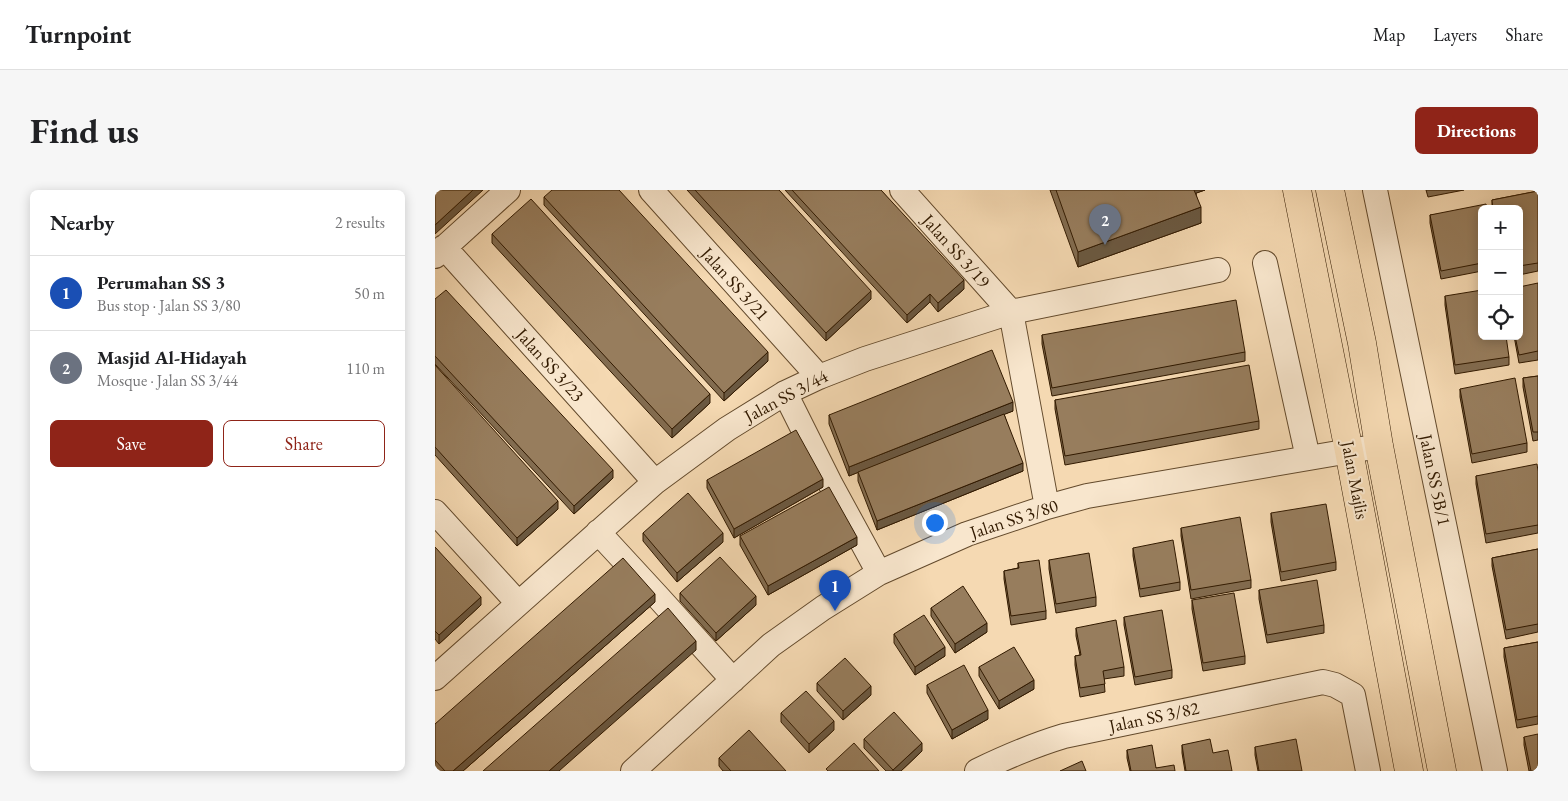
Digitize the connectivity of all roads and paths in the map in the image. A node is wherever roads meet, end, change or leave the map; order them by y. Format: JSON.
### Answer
{"nodes":[{"id":1,"x":508,"y":190,"type":"edge"},
{"id":2,"x":651,"y":190,"type":"edge"},
{"id":3,"x":901,"y":190,"type":"edge"},
{"id":4,"x":1297,"y":190,"type":"edge"},
{"id":5,"x":1330,"y":190,"type":"edge"},
{"id":6,"x":1375,"y":190,"type":"edge"},
{"id":7,"x":440,"y":251,"type":"edge"},
{"id":8,"x":1265,"y":263,"type":"dead end"},
{"id":9,"x":1218,"y":270,"type":"dead end"},
{"id":10,"x":1011,"y":312,"type":"junction"},
{"id":11,"x":819,"y":377,"type":"junction"},
{"id":12,"x":785,"y":393,"type":"junction"},
{"id":13,"x":1379,"y":446,"type":"junction"},
{"id":14,"x":1349,"y":451,"type":"junction"},
{"id":15,"x":1307,"y":458,"type":"junction"},
{"id":16,"x":655,"y":482,"type":"junction"},
{"id":17,"x":1047,"y":507,"type":"junction"},
{"id":18,"x":435,"y":512,"type":"edge"},
{"id":19,"x":598,"y":532,"type":"junction"},
{"id":20,"x":879,"y":573,"type":"junction"},
{"id":21,"x":519,"y":603,"type":"junction"},
{"id":22,"x":435,"y":678,"type":"edge"},
{"id":23,"x":733,"y":680,"type":"junction"},
{"id":24,"x":633,"y":771,"type":"edge"},
{"id":25,"x":977,"y":771,"type":"edge"},
{"id":26,"x":1368,"y":771,"type":"edge"},
{"id":27,"x":1409,"y":771,"type":"edge"},
{"id":28,"x":1441,"y":771,"type":"edge"},
{"id":29,"x":1495,"y":771,"type":"edge"}],
"edges":[{"from":1,"to":7,"type":"street"},
{"from":2,"to":11,"type":"street","name":"Jalan SS 3/21"},
{"from":3,"to":10,"type":"street","name":"Jalan SS 3/19"},
{"from":4,"to":14,"type":"main road","name":"Jalan Majlis"},
{"from":5,"to":13,"type":"main road","name":"Jalan Majlis"},
{"from":6,"to":29,"type":"street","name":"Jalan SS 5B/1"},
{"from":7,"to":16,"type":"street","name":"Jalan SS 3/23"},
{"from":8,"to":15,"type":"street"},
{"from":9,"to":10,"type":"street","name":"Jalan SS 3/44"},
{"from":10,"to":11,"type":"street","name":"Jalan SS 3/44"},
{"from":10,"to":17,"type":"street"},
{"from":11,"to":12,"type":"street","name":"Jalan SS 3/44"},
{"from":12,"to":16,"type":"street","name":"Jalan SS 3/44"},
{"from":12,"to":20,"type":"street"},
{"from":13,"to":14,"type":"street","name":"Jalan SS 3/80"},
{"from":13,"to":28,"type":"main road","name":"Jalan Majlis"},
{"from":14,"to":15,"type":"street","name":"Jalan SS 3/80"},
{"from":14,"to":27,"type":"main road","name":"Jalan Majlis"},
{"from":15,"to":17,"type":"street","name":"Jalan SS 3/80"},
{"from":16,"to":19,"type":"street","name":"Jalan SS 3/44"},
{"from":17,"to":20,"type":"street","name":"Jalan SS 3/80"},
{"from":18,"to":21,"type":"street"},
{"from":19,"to":21,"type":"street","name":"Jalan SS 3/44"},
{"from":19,"to":23,"type":"street"},
{"from":20,"to":23,"type":"street","name":"Jalan SS 3/80"},
{"from":21,"to":22,"type":"street","name":"Jalan SS 3/44"},
{"from":23,"to":24,"type":"street","name":"Jalan SS 3/80"},
{"from":25,"to":26,"type":"street","name":"Jalan SS 3/82"}]}
